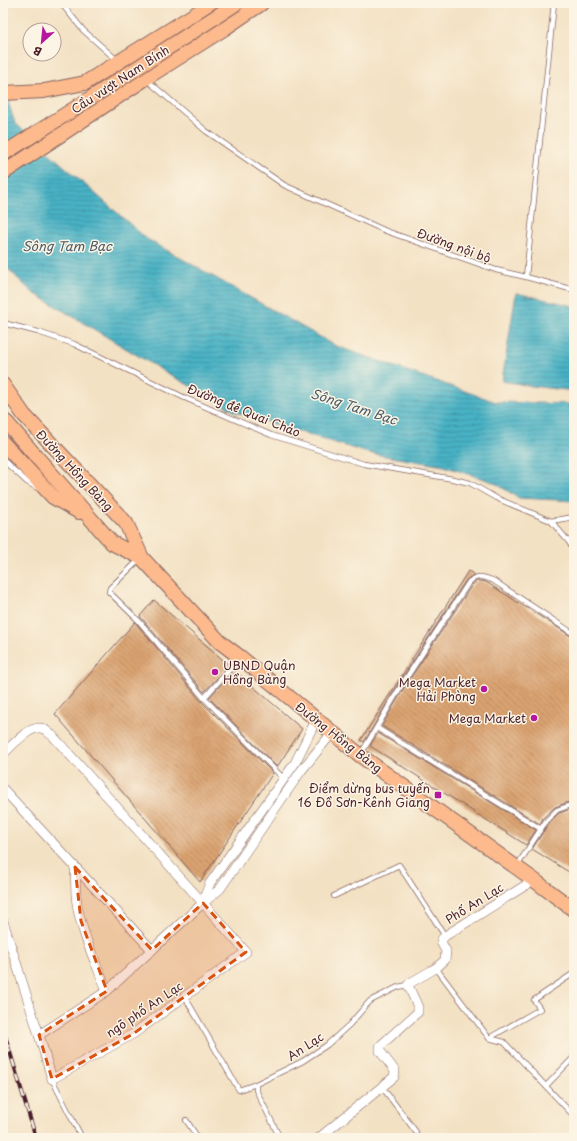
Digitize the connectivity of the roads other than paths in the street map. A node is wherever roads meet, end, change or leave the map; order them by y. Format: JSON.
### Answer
{"nodes":[{"id":1,"x":61,"y":3,"type":"edge"},
{"id":2,"x":213,"y":3,"type":"edge"},
{"id":3,"x":237,"y":3,"type":"edge"},
{"id":4,"x":262,"y":3,"type":"edge"},
{"id":5,"x":554,"y":3,"type":"edge"},
{"id":6,"x":119,"y":62,"type":"junction"},
{"id":7,"x":146,"y":78,"type":"junction"},
{"id":8,"x":85,"y":83,"type":"junction"},
{"id":9,"x":3,"y":93,"type":"edge"},
{"id":10,"x":101,"y":108,"type":"junction"},
{"id":11,"x":3,"y":154,"type":"edge"},
{"id":12,"x":3,"y":173,"type":"edge"},
{"id":13,"x":526,"y":277,"type":"junction"},
{"id":14,"x":574,"y":290,"type":"edge"},
{"id":15,"x":3,"y":324,"type":"edge"},
{"id":16,"x":3,"y":385,"type":"edge"},
{"id":17,"x":3,"y":396,"type":"edge"},
{"id":18,"x":24,"y":416,"type":"junction"},
{"id":19,"x":4,"y":420,"type":"edge"},
{"id":20,"x":3,"y":443,"type":"edge"},
{"id":21,"x":3,"y":460,"type":"edge"},
{"id":22,"x":53,"y":497,"type":"junction"},
{"id":23,"x":574,"y":517,"type":"edge"},
{"id":24,"x":89,"y":518,"type":"junction"},
{"id":25,"x":551,"y":521,"type":"junction"},
{"id":26,"x":574,"y":551,"type":"edge"},
{"id":27,"x":142,"y":558,"type":"junction"},
{"id":28,"x":574,"y":634,"type":"edge"},
{"id":29,"x":240,"y":657,"type":"junction"},
{"id":30,"x":204,"y":698,"type":"junction"},
{"id":31,"x":316,"y":720,"type":"junction"},
{"id":32,"x":377,"y":728,"type":"junction"},
{"id":33,"x":332,"y":733,"type":"junction"},
{"id":34,"x":3,"y":754,"type":"edge"},
{"id":35,"x":361,"y":756,"type":"junction"},
{"id":36,"x":288,"y":781,"type":"junction"},
{"id":37,"x":3,"y":789,"type":"edge"},
{"id":38,"x":574,"y":804,"type":"edge"},
{"id":39,"x":541,"y":829,"type":"junction"},
{"id":40,"x":75,"y":867,"type":"junction"},
{"id":41,"x":516,"y":867,"type":"junction"},
{"id":42,"x":534,"y":880,"type":"junction"},
{"id":43,"x":334,"y":896,"type":"dead end"},
{"id":44,"x":203,"y":903,"type":"junction"},
{"id":45,"x":574,"y":910,"type":"edge"},
{"id":46,"x":3,"y":921,"type":"edge"},
{"id":47,"x":445,"y":936,"type":"junction"},
{"id":48,"x":152,"y":950,"type":"junction"},
{"id":49,"x":436,"y":968,"type":"junction"},
{"id":50,"x":574,"y":973,"type":"edge"},
{"id":51,"x":408,"y":985,"type":"junction"},
{"id":52,"x":107,"y":991,"type":"junction"},
{"id":53,"x":185,"y":997,"type":"junction"},
{"id":54,"x":39,"y":1035,"type":"junction"},
{"id":55,"x":489,"y":1038,"type":"junction"},
{"id":56,"x":574,"y":1057,"type":"edge"},
{"id":57,"x":52,"y":1079,"type":"junction"},
{"id":58,"x":256,"y":1084,"type":"junction"},
{"id":59,"x":546,"y":1086,"type":"junction"},
{"id":60,"x":382,"y":1087,"type":"junction"},
{"id":61,"x":574,"y":1116,"type":"edge"},
{"id":62,"x":186,"y":1120,"type":"dead end"},
{"id":63,"x":416,"y":1132,"type":"dead end"},
{"id":64,"x":82,"y":1138,"type":"edge"},
{"id":65,"x":198,"y":1138,"type":"edge"},
{"id":66,"x":280,"y":1138,"type":"edge"},
{"id":67,"x":319,"y":1138,"type":"edge"}],
"edges":[{"from":1,"to":6,"type":"lane"},
{"from":2,"to":6,"type":"main road"},
{"from":3,"to":11,"type":"main road","name":"Cầu vượt Nam Bính","bridge":true},
{"from":4,"to":7,"type":"main road"},
{"from":5,"to":13,"type":"lane"},
{"from":6,"to":8,"type":"main road"},
{"from":7,"to":10,"type":"main road"},
{"from":7,"to":13,"type":"lane","name":"Đường nội bộ"},
{"from":8,"to":9,"type":"main road"},
{"from":8,"to":10,"type":"main road"},
{"from":10,"to":12,"type":"main road"},
{"from":13,"to":14,"type":"lane","name":"Đường nội bộ"},
{"from":15,"to":25,"type":"lane","name":"Đường đê Quai Chảo"},
{"from":16,"to":18,"type":"main road","name":"Đường Hồng Bàng"},
{"from":17,"to":18,"type":"main road"},
{"from":18,"to":27,"type":"main road","name":"Đường Hồng Bàng"},
{"from":19,"to":24,"type":"main road","name":"Đường Hồng Bàng"},
{"from":20,"to":22,"type":"main road"},
{"from":21,"to":22,"type":"lane"},
{"from":22,"to":24,"type":"main road"},
{"from":23,"to":25,"type":"lane"},
{"from":24,"to":27,"type":"main road","name":"Đường Hồng Bàng"},
{"from":25,"to":26,"type":"lane","name":"Đường đê Quai Chảo"},
{"from":27,"to":29,"type":"main road","name":"Đường Hồng Bàng"},
{"from":27,"to":30,"type":"lane"},
{"from":28,"to":32,"type":"lane"},
{"from":29,"to":30,"type":"lane"},
{"from":29,"to":31,"type":"main road","name":"Đường Hồng Bàng"},
{"from":30,"to":36,"type":"lane"},
{"from":31,"to":33,"type":"main road","name":"Đường Hồng Bàng"},
{"from":31,"to":36,"type":"street"},
{"from":32,"to":35,"type":"lane"},
{"from":32,"to":39,"type":"lane"},
{"from":33,"to":35,"type":"main road","name":"Đường Hồng Bàng"},
{"from":33,"to":36,"type":"street"},
{"from":34,"to":44,"type":"street"},
{"from":35,"to":41,"type":"main road","name":"Đường Hồng Bàng"},
{"from":36,"to":44,"type":"street"},
{"from":37,"to":40,"type":"street"},
{"from":38,"to":39,"type":"lane"},
{"from":39,"to":41,"type":"lane"},
{"from":40,"to":48,"type":"street"},
{"from":40,"to":52,"type":"street"},
{"from":41,"to":42,"type":"main road","name":"Đường Hồng Bàng"},
{"from":42,"to":45,"type":"main road","name":"Đường Hồng Bàng"},
{"from":42,"to":47,"type":"street","name":"Phố An Lạc"},
{"from":43,"to":47,"type":"lane"},
{"from":44,"to":48,"type":"street"},
{"from":44,"to":53,"type":"street","name":"ngõ phố An Lạc"},
{"from":46,"to":54,"type":"street"},
{"from":47,"to":49,"type":"street","name":"Phố An Lạc"},
{"from":48,"to":52,"type":"street"},
{"from":49,"to":51,"type":"street","name":"Phố An Lạc"},
{"from":49,"to":55,"type":"lane"},
{"from":50,"to":55,"type":"lane"},
{"from":51,"to":58,"type":"lane","name":"An Lạc"},
{"from":51,"to":60,"type":"street"},
{"from":52,"to":54,"type":"street"},
{"from":53,"to":57,"type":"street","name":"ngõ phố An Lạc"},
{"from":53,"to":58,"type":"lane","name":"An Lạc"},
{"from":54,"to":57,"type":"street"},
{"from":55,"to":59,"type":"lane"},
{"from":56,"to":59,"type":"lane"},
{"from":57,"to":64,"type":"lane"},
{"from":58,"to":66,"type":"lane"},
{"from":59,"to":61,"type":"lane"},
{"from":60,"to":63,"type":"lane"},
{"from":60,"to":67,"type":"street"},
{"from":62,"to":65,"type":"lane"}]}
